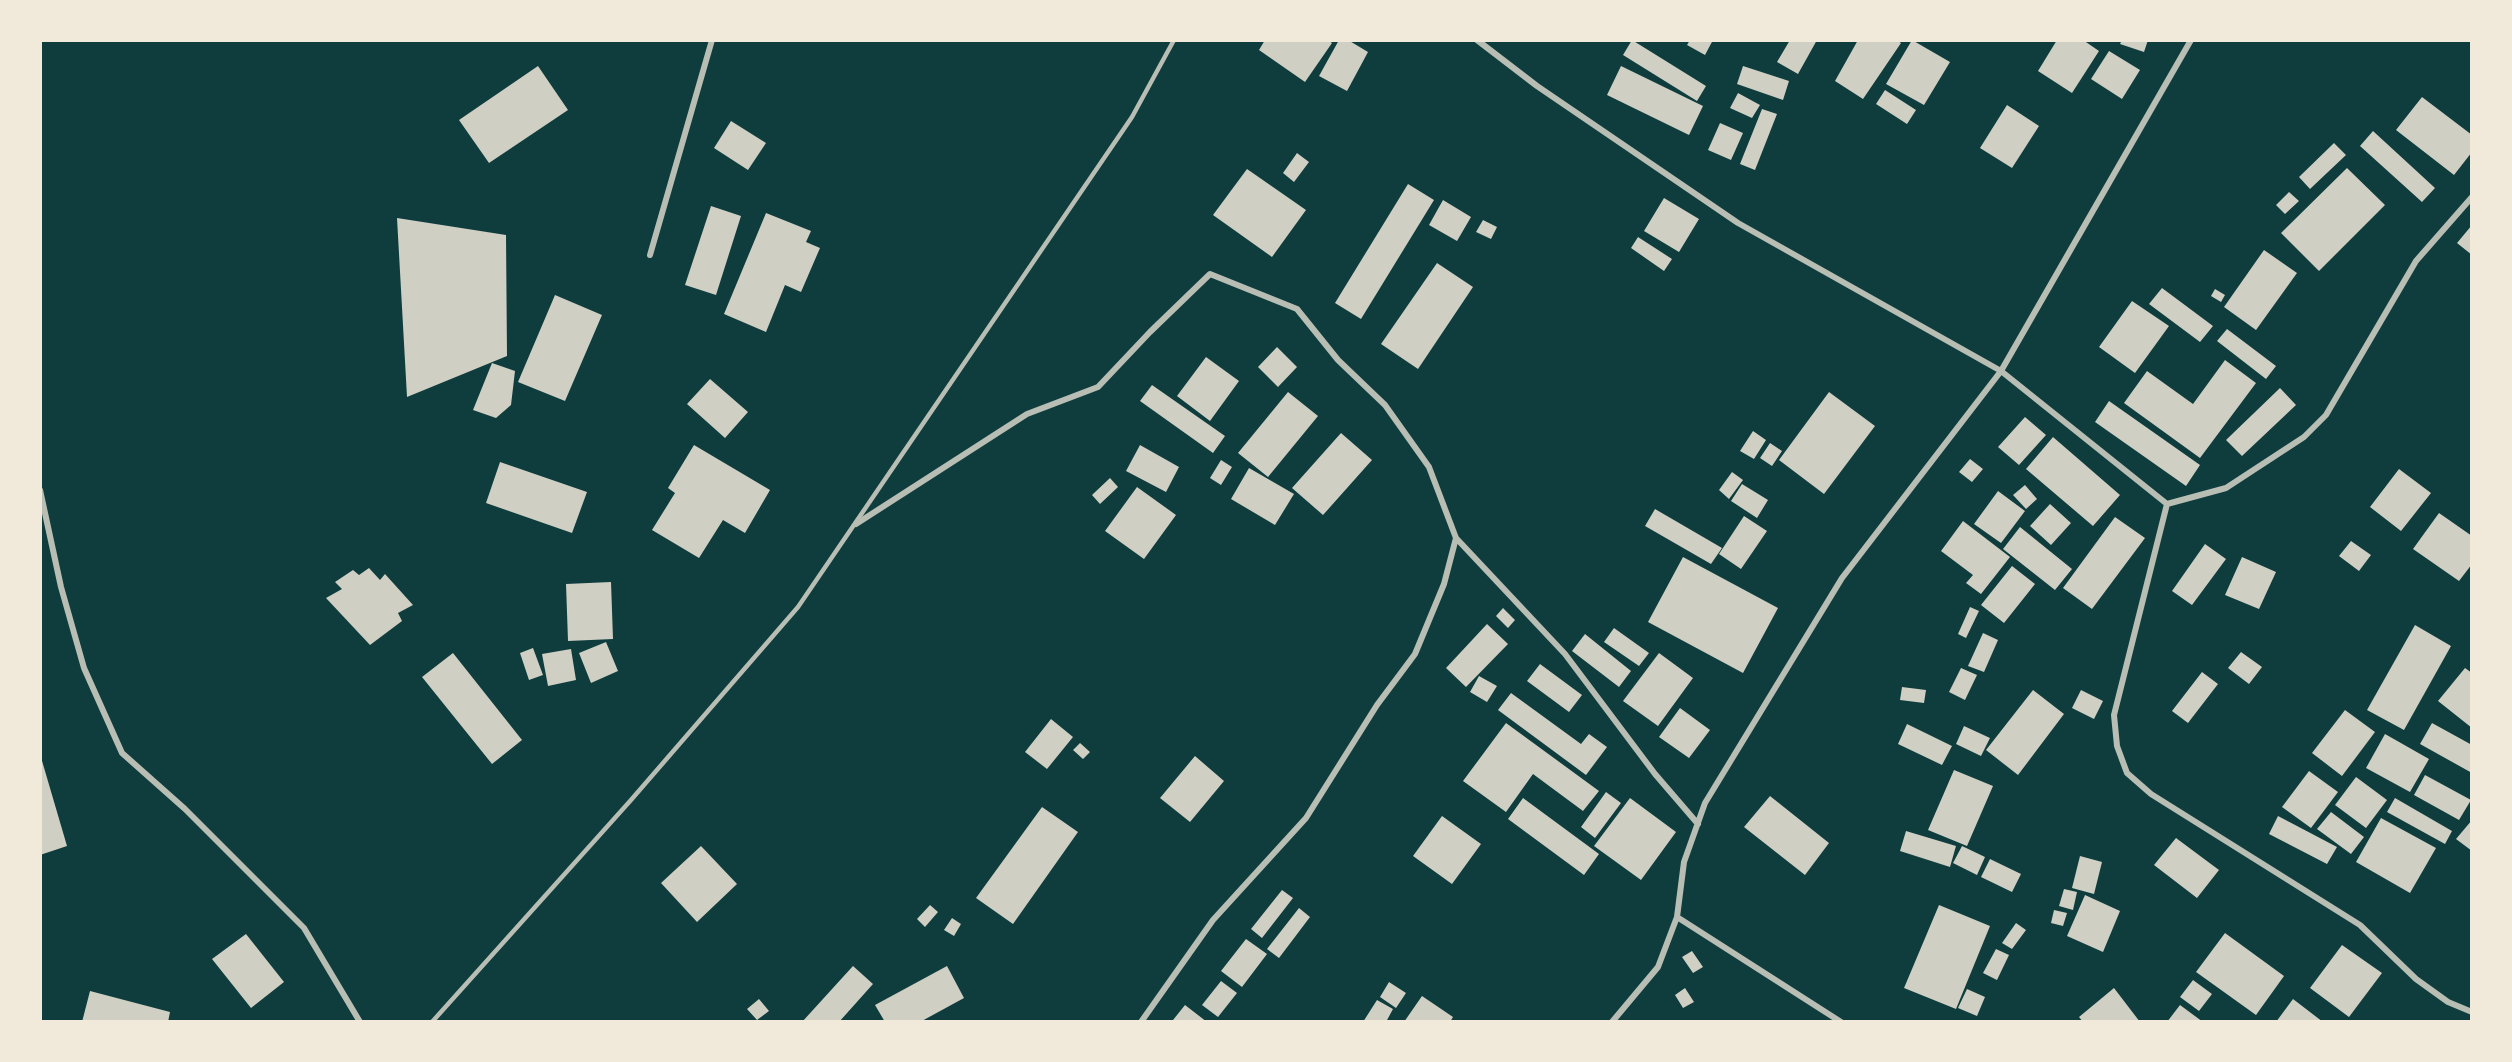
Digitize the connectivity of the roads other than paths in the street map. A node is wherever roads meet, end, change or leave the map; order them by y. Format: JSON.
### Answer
{"nodes":[{"id":1,"x":712,"y":40,"type":"edge"},
{"id":2,"x":1174,"y":40,"type":"edge"},
{"id":3,"x":1477,"y":40,"type":"edge"},
{"id":4,"x":2191,"y":40,"type":"edge"},
{"id":5,"x":2472,"y":197,"type":"edge"},
{"id":6,"x":650,"y":255,"type":"dead end"},
{"id":7,"x":2001,"y":371,"type":"junction"},
{"id":8,"x":40,"y":490,"type":"edge"},
{"id":9,"x":2167,"y":504,"type":"junction"},
{"id":10,"x":856,"y":524,"type":"junction"},
{"id":11,"x":1456,"y":538,"type":"junction"},
{"id":12,"x":1698,"y":824,"type":"junction"},
{"id":13,"x":1677,"y":917,"type":"junction"},
{"id":14,"x":2472,"y":1012,"type":"edge"},
{"id":15,"x":360,"y":1022,"type":"edge"},
{"id":16,"x":432,"y":1022,"type":"edge"},
{"id":17,"x":1141,"y":1022,"type":"edge"},
{"id":18,"x":1612,"y":1022,"type":"edge"},
{"id":19,"x":1840,"y":1022,"type":"edge"}],
"edges":[{"from":1,"to":6,"type":"street"},
{"from":2,"to":10,"type":"lane"},
{"from":3,"to":7,"type":"street"},
{"from":4,"to":7,"type":"street"},
{"from":5,"to":9,"type":"street"},
{"from":7,"to":9,"type":"street"},
{"from":7,"to":12,"type":"street"},
{"from":8,"to":15,"type":"street"},
{"from":9,"to":14,"type":"street"},
{"from":10,"to":11,"type":"street"},
{"from":10,"to":16,"type":"lane"},
{"from":11,"to":12,"type":"street"},
{"from":11,"to":17,"type":"street"},
{"from":12,"to":13,"type":"street"},
{"from":13,"to":18,"type":"street"},
{"from":13,"to":19,"type":"street"}]}
